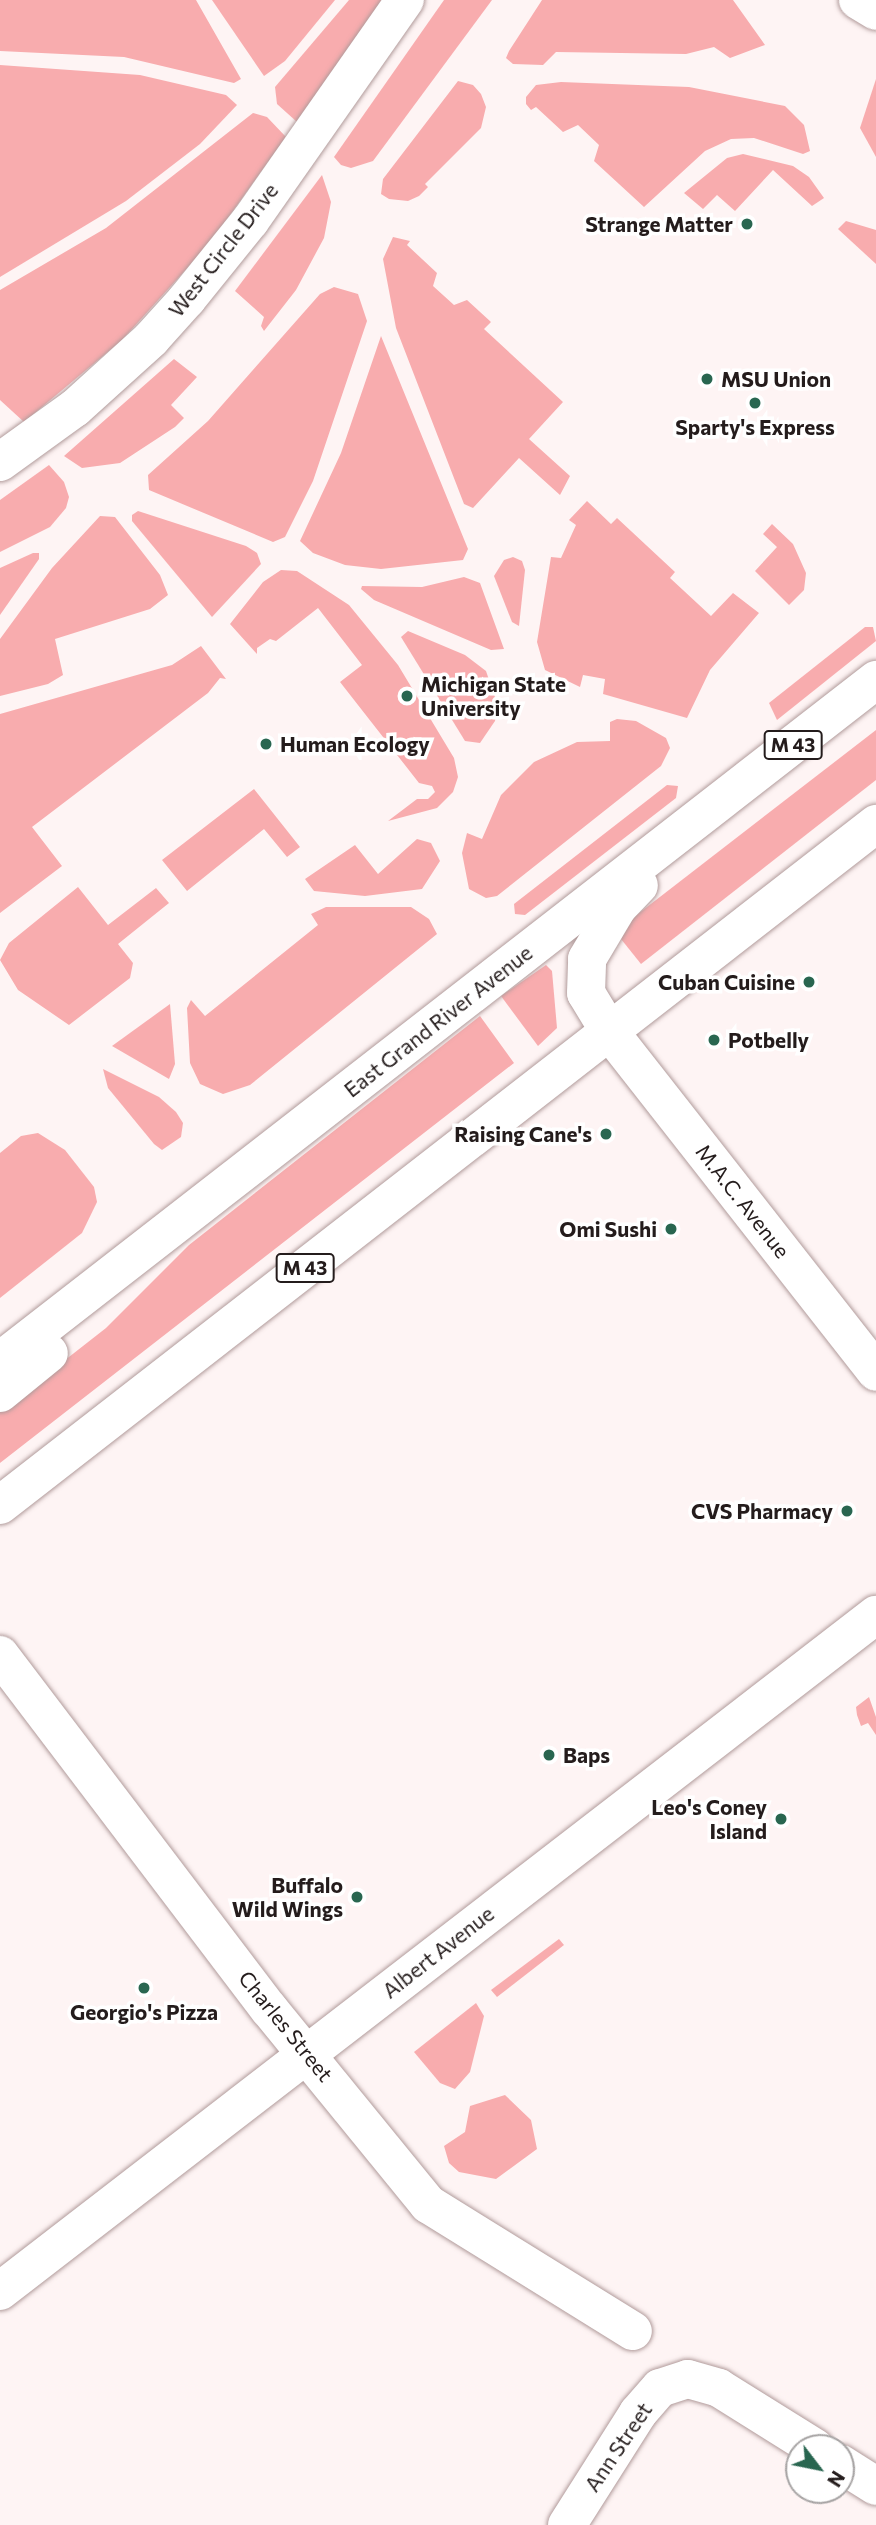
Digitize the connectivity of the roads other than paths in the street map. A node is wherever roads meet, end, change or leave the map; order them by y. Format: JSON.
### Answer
{"nodes":[{"id":1,"x":405,"y":0,"type":"edge"},
{"id":2,"x":858,"y":0,"type":"edge"},
{"id":3,"x":876,"y":11,"type":"edge"},
{"id":4,"x":0,"y":462,"type":"edge"},
{"id":5,"x":876,"y":680,"type":"edge"},
{"id":6,"x":710,"y":809,"type":"junction"},
{"id":7,"x":876,"y":824,"type":"edge"},
{"id":8,"x":610,"y":1031,"type":"junction"},
{"id":9,"x":134,"y":1258,"type":"junction"},
{"id":10,"x":0,"y":1361,"type":"edge"},
{"id":11,"x":876,"y":1372,"type":"edge"},
{"id":12,"x":0,"y":1393,"type":"edge"},
{"id":13,"x":0,"y":1505,"type":"edge"},
{"id":14,"x":876,"y":1615,"type":"edge"},
{"id":15,"x":0,"y":1656,"type":"edge"},
{"id":16,"x":307,"y":2052,"type":"junction"},
{"id":17,"x":0,"y":2291,"type":"edge"},
{"id":18,"x":633,"y":2331,"type":"dead end"},
{"id":19,"x":793,"y":2434,"type":"edge"},
{"id":20,"x":855,"y":2473,"type":"edge"},
{"id":21,"x":876,"y":2486,"type":"edge"},
{"id":22,"x":566,"y":2525,"type":"edge"}],
"edges":[{"from":1,"to":4,"type":"street","name":"West Circle Drive"},
{"from":2,"to":3,"type":"street"},
{"from":5,"to":6,"type":"street","name":"East Grand River Avenue","number":"M 43"},
{"from":6,"to":8,"type":"street","name":"M.A.C. Avenue"},
{"from":6,"to":9,"type":"street","name":"East Grand River Avenue","number":"M 43"},
{"from":7,"to":8,"type":"street","number":"M 43"},
{"from":8,"to":11,"type":"street","name":"M.A.C. Avenue"},
{"from":8,"to":13,"type":"street","number":"M 43"},
{"from":9,"to":10,"type":"street","name":"East Grand River Avenue","number":"M 43"},
{"from":9,"to":12,"type":"street"},
{"from":14,"to":16,"type":"street","name":"Albert Avenue"},
{"from":15,"to":16,"type":"street","name":"Charles Street"},
{"from":16,"to":17,"type":"street","name":"Albert Avenue"},
{"from":16,"to":18,"type":"street","name":"Charles Street"},
{"from":19,"to":22,"type":"street","name":"Ann Street"},
{"from":20,"to":21,"type":"street"}]}
